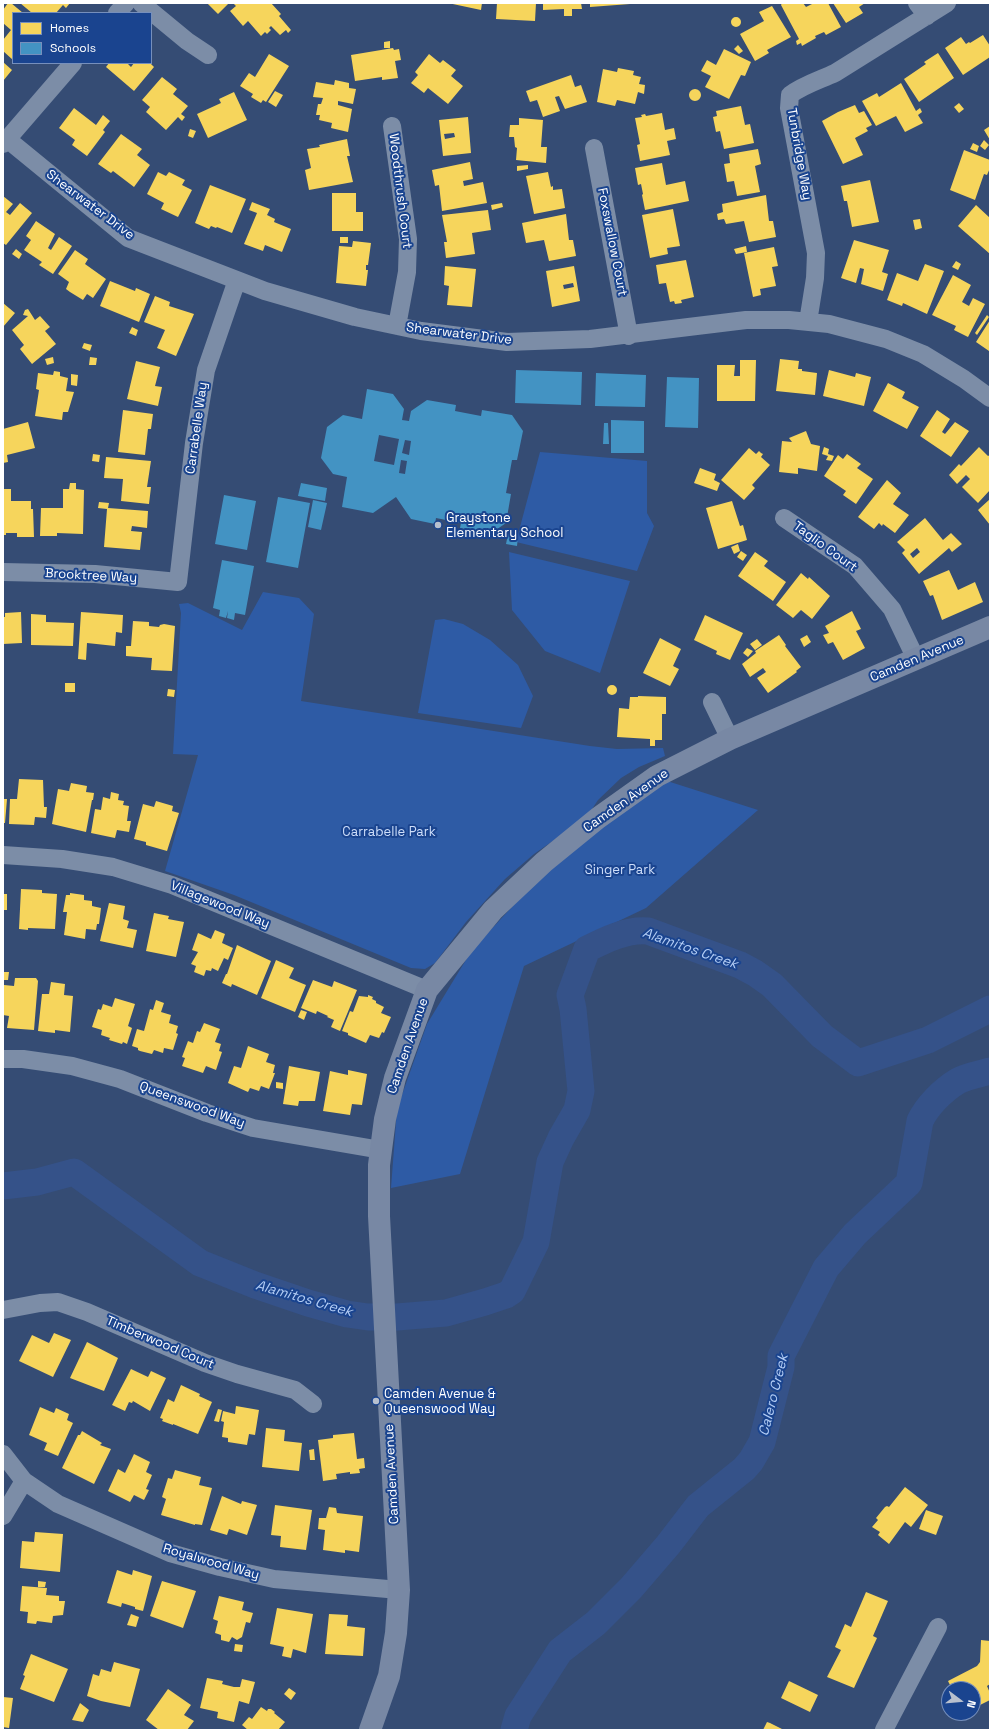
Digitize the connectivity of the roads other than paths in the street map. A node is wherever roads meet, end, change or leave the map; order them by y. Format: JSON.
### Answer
{"nodes":[{"id":1,"x":126,"y":3,"type":"edge"},
{"id":2,"x":141,"y":3,"type":"edge"},
{"id":3,"x":947,"y":3,"type":"edge"},
{"id":4,"x":922,"y":10,"type":"edge"},
{"id":5,"x":118,"y":12,"type":"edge"},
{"id":6,"x":152,"y":12,"type":"edge"},
{"id":7,"x":152,"y":12,"type":"edge"},
{"id":8,"x":208,"y":55,"type":"dead end"},
{"id":9,"x":72,"y":64,"type":"edge"},
{"id":10,"x":392,"y":126,"type":"dead end"},
{"id":11,"x":5,"y":141,"type":"edge"},
{"id":12,"x":594,"y":148,"type":"dead end"},
{"id":13,"x":237,"y":280,"type":"junction"},
{"id":14,"x":808,"y":322,"type":"junction"},
{"id":15,"x":398,"y":326,"type":"junction"},
{"id":16,"x":629,"y":336,"type":"junction"},
{"id":17,"x":990,"y":398,"type":"edge"},
{"id":18,"x":784,"y":518,"type":"dead end"},
{"id":19,"x":3,"y":572,"type":"edge"},
{"id":20,"x":178,"y":582,"type":"joint"},
{"id":21,"x":990,"y":627,"type":"edge"},
{"id":22,"x":916,"y":659,"type":"junction"},
{"id":23,"x":712,"y":702,"type":"dead end"},
{"id":24,"x":730,"y":739,"type":"junction"},
{"id":25,"x":3,"y":855,"type":"edge"},
{"id":26,"x":427,"y":990,"type":"junction"},
{"id":27,"x":3,"y":1059,"type":"edge"},
{"id":28,"x":381,"y":1150,"type":"junction"},
{"id":29,"x":3,"y":1310,"type":"edge"},
{"id":30,"x":313,"y":1404,"type":"dead end"},
{"id":31,"x":3,"y":1454,"type":"edge"},
{"id":32,"x":24,"y":1481,"type":"junction"},
{"id":33,"x":3,"y":1516,"type":"edge"},
{"id":34,"x":399,"y":1590,"type":"junction"},
{"id":35,"x":938,"y":1627,"type":"dead end"},
{"id":36,"x":370,"y":1730,"type":"edge"},
{"id":37,"x":884,"y":1730,"type":"edge"}],
"edges":[{"from":1,"to":5,"type":"street"},
{"from":2,"to":7,"type":"street"},
{"from":3,"to":4,"type":"street","name":"Tunbridge Way"},
{"from":4,"to":14,"type":"street","name":"Tunbridge Way"},
{"from":6,"to":8,"type":"street"},
{"from":9,"to":11,"type":"street"},
{"from":10,"to":15,"type":"street","name":"Woodthrush Court"},
{"from":11,"to":13,"type":"street","name":"Shearwater Drive"},
{"from":12,"to":16,"type":"street","name":"Foxswallow Court"},
{"from":13,"to":15,"type":"street","name":"Shearwater Drive"},
{"from":13,"to":20,"type":"street","name":"Carrabelle Way"},
{"from":14,"to":16,"type":"street","name":"Shearwater Drive"},
{"from":14,"to":17,"type":"street","name":"Shearwater Drive"},
{"from":15,"to":16,"type":"street","name":"Shearwater Drive"},
{"from":18,"to":22,"type":"street","name":"Taglio Court"},
{"from":19,"to":20,"type":"street","name":"Brooktree Way"},
{"from":21,"to":22,"type":"street","name":"Camden Avenue"},
{"from":22,"to":24,"type":"street","name":"Camden Avenue"},
{"from":23,"to":24,"type":"street"},
{"from":24,"to":26,"type":"street","name":"Camden Avenue"},
{"from":25,"to":26,"type":"street","name":"Villagewood Way"},
{"from":26,"to":28,"type":"street","name":"Camden Avenue"},
{"from":27,"to":28,"type":"street","name":"Queenswood Way"},
{"from":28,"to":34,"type":"street","name":"Camden Avenue"},
{"from":29,"to":30,"type":"street","name":"Timberwood Court"},
{"from":31,"to":32,"type":"street","name":"Royalwood Way"},
{"from":32,"to":33,"type":"street"},
{"from":32,"to":34,"type":"street","name":"Royalwood Way"},
{"from":34,"to":36,"type":"street","name":"Camden Avenue"},
{"from":35,"to":37,"type":"street"}]}
